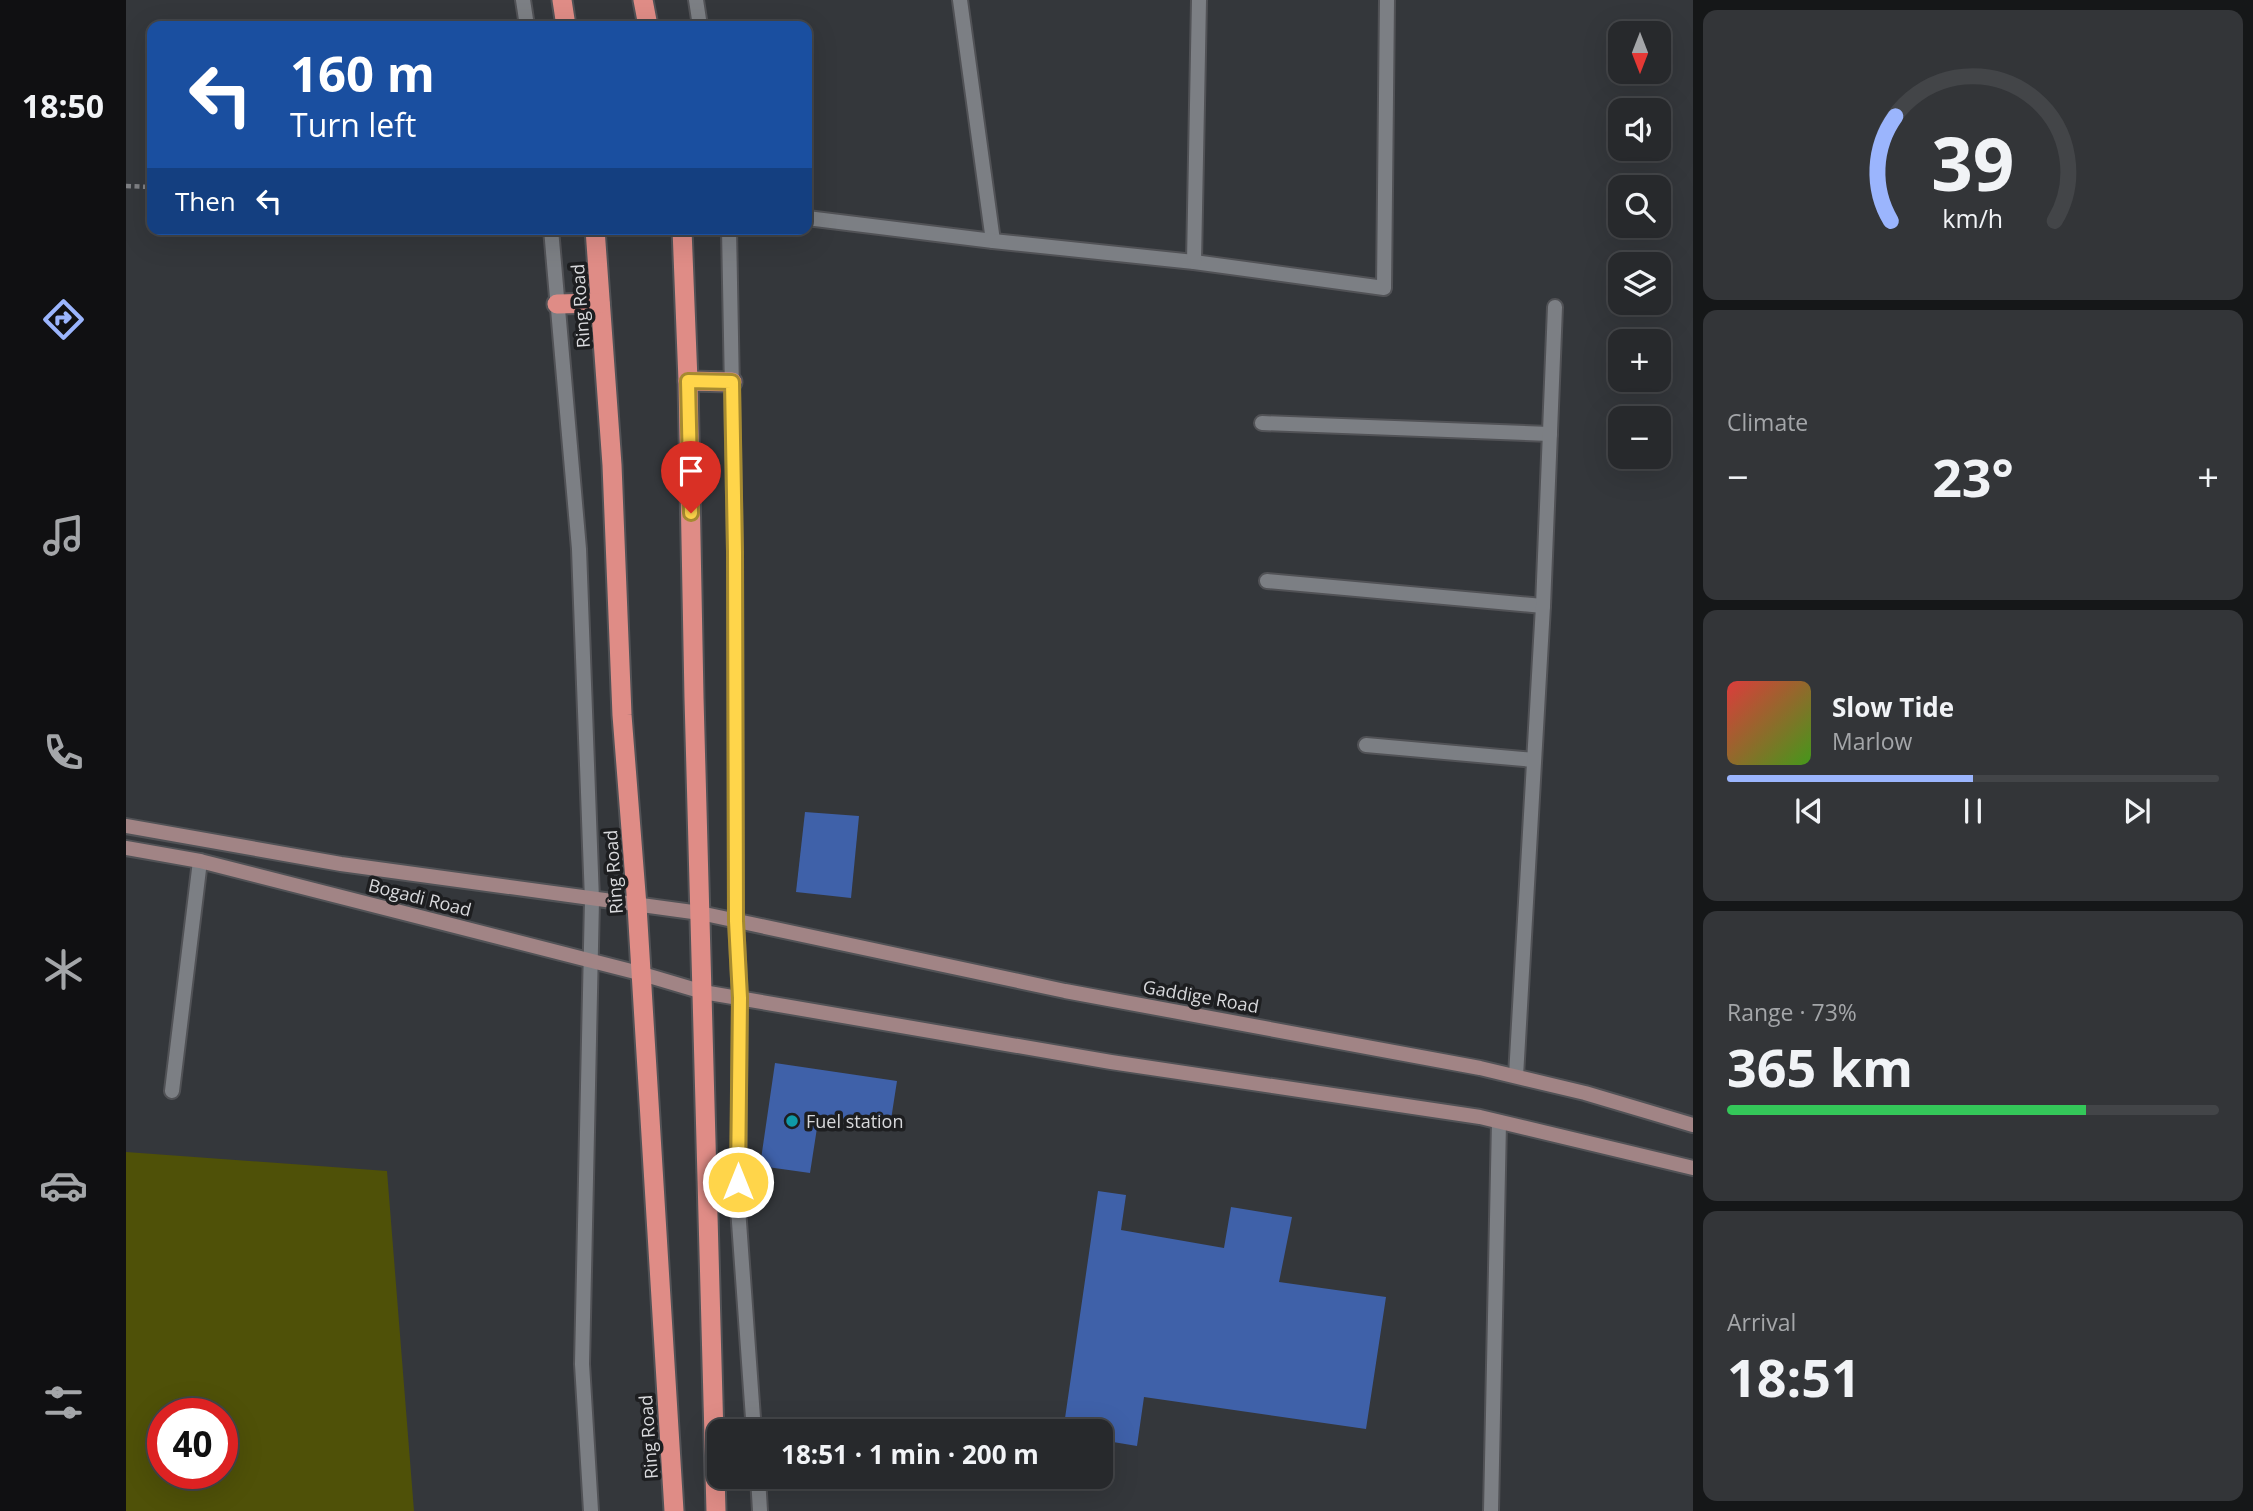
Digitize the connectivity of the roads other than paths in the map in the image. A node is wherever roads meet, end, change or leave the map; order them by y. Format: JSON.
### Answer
{"nodes":[{"id":1,"x":523,"y":0,"type":"edge"},
{"id":2,"x":562,"y":0,"type":"edge"},
{"id":3,"x":643,"y":0,"type":"edge"},
{"id":4,"x":696,"y":0,"type":"edge"},
{"id":5,"x":961,"y":0,"type":"edge"},
{"id":6,"x":1199,"y":0,"type":"edge"},
{"id":7,"x":1387,"y":0,"type":"edge"},
{"id":8,"x":526,"y":21,"type":"edge"},
{"id":9,"x":565,"y":21,"type":"edge"},
{"id":10,"x":647,"y":21,"type":"edge"},
{"id":11,"x":699,"y":21,"type":"edge"},
{"id":12,"x":812,"y":219,"type":"edge"},
{"id":13,"x":551,"y":235,"type":"edge"},
{"id":14,"x":595,"y":235,"type":"edge"},
{"id":15,"x":682,"y":235,"type":"edge"},
{"id":16,"x":729,"y":235,"type":"edge"},
{"id":17,"x":993,"y":241,"type":"junction"},
{"id":18,"x":1194,"y":262,"type":"junction"},
{"id":19,"x":600,"y":303,"type":"junction"},
{"id":20,"x":557,"y":304,"type":"junction"},
{"id":21,"x":1555,"y":307,"type":"dead end"},
{"id":22,"x":688,"y":381,"type":"junction"},
{"id":23,"x":732,"y":382,"type":"junction"},
{"id":24,"x":1262,"y":423,"type":"dead end"},
{"id":25,"x":1550,"y":434,"type":"junction"},
{"id":26,"x":1267,"y":581,"type":"dead end"},
{"id":27,"x":1543,"y":606,"type":"junction"},
{"id":28,"x":1366,"y":745,"type":"dead end"},
{"id":29,"x":1534,"y":760,"type":"junction"},
{"id":30,"x":126,"y":825,"type":"edge"},
{"id":31,"x":126,"y":848,"type":"edge"},
{"id":32,"x":200,"y":861,"type":"junction"},
{"id":33,"x":592,"y":900,"type":"junction"},
{"id":34,"x":637,"y":906,"type":"junction"},
{"id":35,"x":699,"y":913,"type":"junction"},
{"id":36,"x":736,"y":921,"type":"junction"},
{"id":37,"x":591,"y":961,"type":"junction"},
{"id":38,"x":639,"y":973,"type":"junction"},
{"id":39,"x":703,"y":992,"type":"junction"},
{"id":40,"x":740,"y":998,"type":"junction"},
{"id":41,"x":1516,"y":1076,"type":"junction"},
{"id":42,"x":172,"y":1091,"type":"dead end"},
{"id":43,"x":1499,"y":1122,"type":"junction"},
{"id":44,"x":1693,"y":1125,"type":"edge"},
{"id":45,"x":1693,"y":1168,"type":"edge"},
{"id":46,"x":753,"y":1419,"type":"edge"},
{"id":47,"x":759,"y":1489,"type":"edge"},
{"id":48,"x":591,"y":1511,"type":"edge"},
{"id":49,"x":674,"y":1511,"type":"edge"},
{"id":50,"x":716,"y":1511,"type":"edge"},
{"id":51,"x":760,"y":1511,"type":"edge"},
{"id":52,"x":1491,"y":1511,"type":"edge"}],
"edges":[{"from":1,"to":8,"type":"street"},
{"from":2,"to":9,"type":"highway"},
{"from":3,"to":10,"type":"highway"},
{"from":4,"to":11,"type":"street"},
{"from":5,"to":17,"type":"street"},
{"from":6,"to":18,"type":"street"},
{"from":7,"to":18,"type":"street"},
{"from":12,"to":17,"type":"street"},
{"from":13,"to":20,"type":"street"},
{"from":14,"to":19,"type":"highway","name":"Ring Road"},
{"from":15,"to":22,"type":"highway"},
{"from":16,"to":23,"type":"street"},
{"from":17,"to":18,"type":"street"},
{"from":19,"to":20,"type":"highway"},
{"from":19,"to":34,"type":"highway","name":"Ring Road"},
{"from":20,"to":33,"type":"street"},
{"from":21,"to":25,"type":"street"},
{"from":22,"to":23,"type":"highway"},
{"from":22,"to":35,"type":"highway"},
{"from":23,"to":36,"type":"street"},
{"from":24,"to":25,"type":"street"},
{"from":25,"to":27,"type":"street"},
{"from":26,"to":27,"type":"street"},
{"from":27,"to":29,"type":"street"},
{"from":28,"to":29,"type":"street"},
{"from":29,"to":41,"type":"street"},
{"from":30,"to":33,"type":"main road","name":"Bogadi Road"},
{"from":31,"to":32,"type":"main road","name":"Bogadi Road"},
{"from":32,"to":37,"type":"main road","name":"Bogadi Road"},
{"from":32,"to":42,"type":"street"},
{"from":33,"to":34,"type":"main road","name":"Bogadi Road"},
{"from":33,"to":37,"type":"street"},
{"from":34,"to":35,"type":"main road","name":"Bogadi Road"},
{"from":34,"to":38,"type":"highway","name":"Ring Road"},
{"from":35,"to":36,"type":"main road","name":"Gaddige Road"},
{"from":35,"to":39,"type":"highway"},
{"from":36,"to":40,"type":"street"},
{"from":36,"to":41,"type":"main road","name":"Gaddige Road"},
{"from":37,"to":38,"type":"main road","name":"Bogadi Road"},
{"from":37,"to":48,"type":"street"},
{"from":38,"to":39,"type":"main road","name":"Bogadi Road"},
{"from":38,"to":49,"type":"highway","name":"Ring Road"},
{"from":39,"to":40,"type":"main road"},
{"from":39,"to":50,"type":"highway"},
{"from":40,"to":43,"type":"main road"},
{"from":40,"to":46,"type":"street"},
{"from":41,"to":44,"type":"main road","name":"Gaddige Road"},
{"from":43,"to":45,"type":"main road"},
{"from":43,"to":52,"type":"street"},
{"from":47,"to":51,"type":"street"}]}
